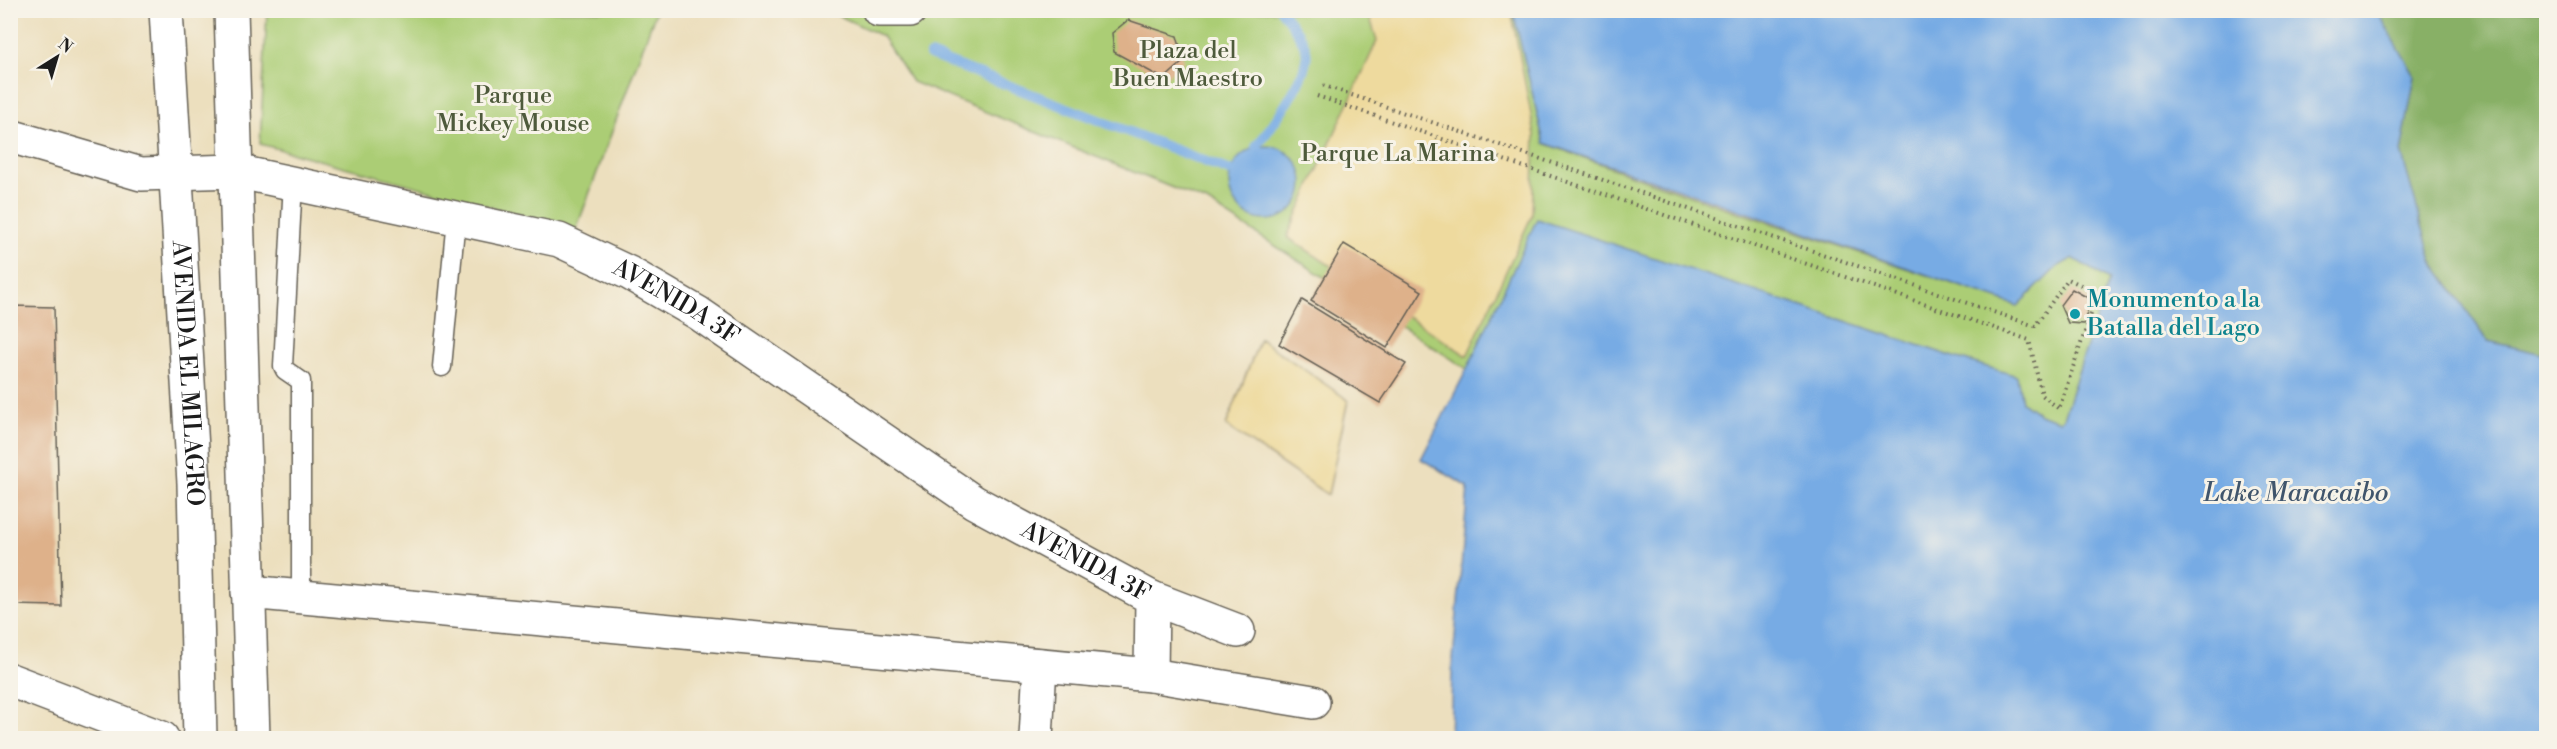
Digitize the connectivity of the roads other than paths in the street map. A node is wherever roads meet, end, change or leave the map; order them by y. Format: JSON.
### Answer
{"nodes":[{"id":1,"x":166,"y":10,"type":"edge"},
{"id":2,"x":231,"y":10,"type":"edge"},
{"id":3,"x":251,"y":10,"type":"edge"},
{"id":4,"x":879,"y":10,"type":"edge"},
{"id":5,"x":910,"y":10,"type":"edge"},
{"id":6,"x":233,"y":102,"type":"junction"},
{"id":7,"x":10,"y":136,"type":"edge"},
{"id":8,"x":236,"y":171,"type":"junction"},
{"id":9,"x":174,"y":173,"type":"junction"},
{"id":10,"x":293,"y":182,"type":"junction"},
{"id":11,"x":456,"y":218,"type":"junction"},
{"id":12,"x":442,"y":367,"type":"dead end"},
{"id":13,"x":248,"y":592,"type":"junction"},
{"id":14,"x":301,"y":597,"type":"junction"},
{"id":15,"x":1152,"y":598,"type":"junction"},
{"id":16,"x":1238,"y":631,"type":"dead end"},
{"id":17,"x":1040,"y":665,"type":"junction"},
{"id":18,"x":1151,"y":675,"type":"junction"},
{"id":19,"x":10,"y":680,"type":"edge"},
{"id":20,"x":1312,"y":702,"type":"dead end"},
{"id":21,"x":162,"y":738,"type":"edge"},
{"id":22,"x":200,"y":738,"type":"edge"},
{"id":23,"x":253,"y":738,"type":"edge"},
{"id":24,"x":1036,"y":738,"type":"edge"}],
"edges":[{"from":1,"to":9,"type":"street","name":"AVENIDA EL MILAGRO"},
{"from":2,"to":6,"type":"street"},
{"from":3,"to":6,"type":"street"},
{"from":4,"to":5,"type":"street"},
{"from":6,"to":8,"type":"street"},
{"from":7,"to":9,"type":"street"},
{"from":8,"to":9,"type":"street","name":"AVENIDA 3F"},
{"from":8,"to":10,"type":"street","name":"AVENIDA 3F"},
{"from":8,"to":13,"type":"street"},
{"from":9,"to":22,"type":"street","name":"AVENIDA EL MILAGRO"},
{"from":10,"to":11,"type":"street","name":"AVENIDA 3F"},
{"from":10,"to":14,"type":"lane"},
{"from":11,"to":12,"type":"lane"},
{"from":11,"to":15,"type":"street","name":"AVENIDA 3F"},
{"from":13,"to":14,"type":"street"},
{"from":13,"to":23,"type":"street"},
{"from":14,"to":17,"type":"street"},
{"from":15,"to":16,"type":"street"},
{"from":15,"to":18,"type":"street","name":"AVENIDA 3F"},
{"from":17,"to":18,"type":"street"},
{"from":17,"to":24,"type":"street"},
{"from":18,"to":20,"type":"street"},
{"from":19,"to":21,"type":"street"}]}
